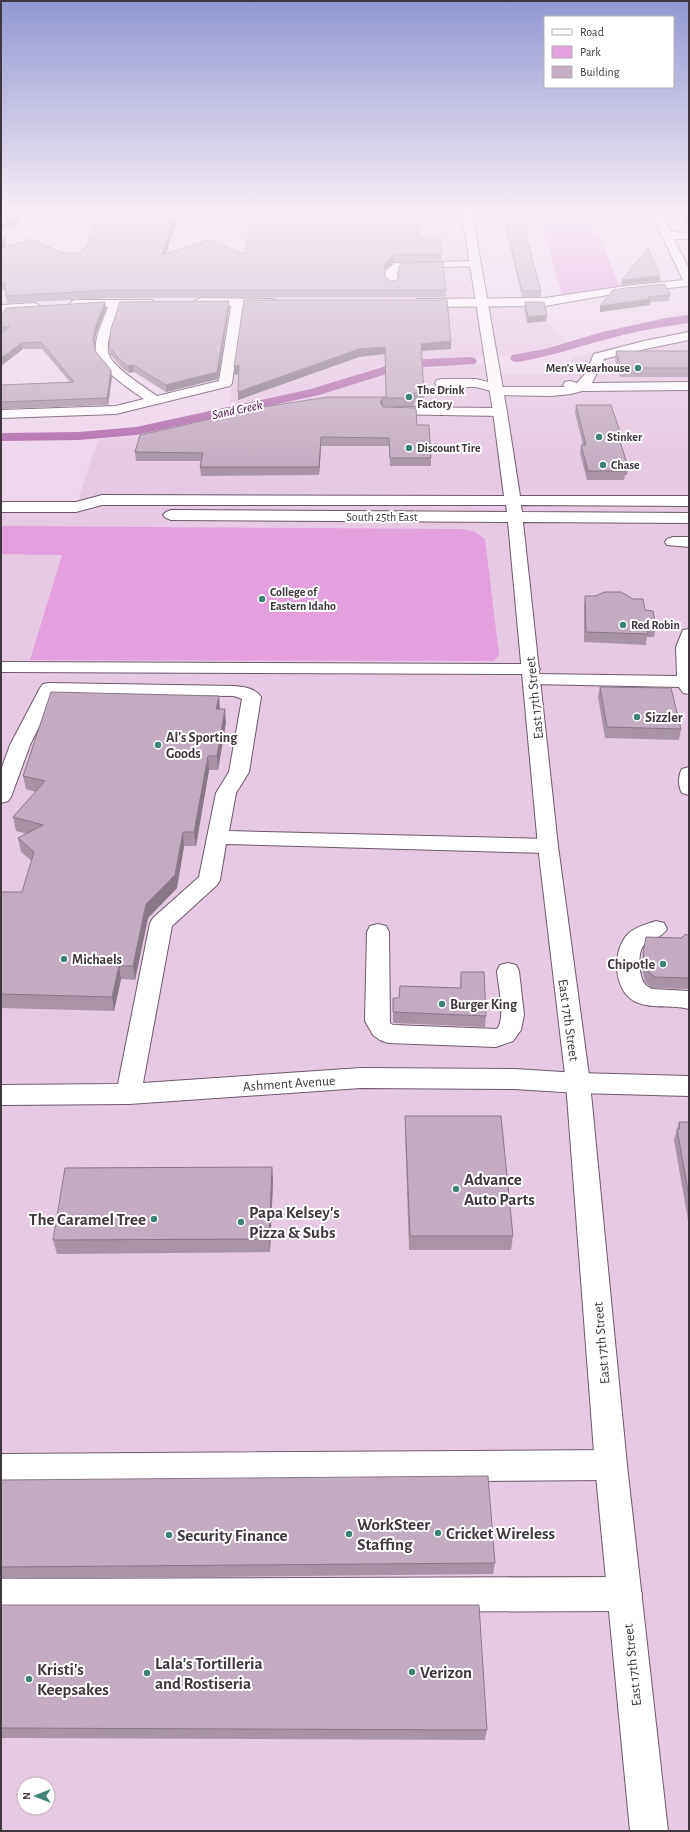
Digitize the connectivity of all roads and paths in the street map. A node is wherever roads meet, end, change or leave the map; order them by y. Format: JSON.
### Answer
{"nodes":[{"id":1,"x":481,"y":298,"type":"edge"},
{"id":2,"x":567,"y":298,"type":"edge"},
{"id":3,"x":115,"y":302,"type":"junction"},
{"id":4,"x":161,"y":302,"type":"edge"},
{"id":5,"x":192,"y":302,"type":"edge"},
{"id":6,"x":238,"y":302,"type":"junction"},
{"id":7,"x":287,"y":302,"type":"edge"},
{"id":8,"x":407,"y":303,"type":"edge"},
{"id":9,"x":482,"y":303,"type":"junction"},
{"id":10,"x":68,"y":305,"type":"edge"},
{"id":11,"x":46,"y":306,"type":"edge"},
{"id":12,"x":1,"y":309,"type":"edge"},
{"id":13,"x":689,"y":336,"type":"edge"},
{"id":14,"x":441,"y":380,"type":"dead end"},
{"id":15,"x":495,"y":384,"type":"junction"},
{"id":16,"x":689,"y":386,"type":"edge"},
{"id":17,"x":579,"y":387,"type":"junction"},
{"id":18,"x":154,"y":401,"type":"junction"},
{"id":19,"x":388,"y":411,"type":"edge"},
{"id":20,"x":500,"y":412,"type":"junction"},
{"id":21,"x":1,"y":414,"type":"edge"},
{"id":22,"x":689,"y":501,"type":"edge"},
{"id":23,"x":1,"y":507,"type":"edge"},
{"id":24,"x":76,"y":507,"type":"junction"},
{"id":25,"x":514,"y":509,"type":"junction"},
{"id":26,"x":113,"y":515,"type":"dead end"},
{"id":27,"x":158,"y":515,"type":"dead end"},
{"id":28,"x":689,"y":518,"type":"edge"},
{"id":29,"x":673,"y":542,"type":"dead end"},
{"id":30,"x":689,"y":542,"type":"edge"},
{"id":31,"x":689,"y":634,"type":"edge"},
{"id":32,"x":1,"y":667,"type":"edge"},
{"id":33,"x":532,"y":671,"type":"junction"},
{"id":34,"x":687,"y":680,"type":"edge"},
{"id":35,"x":689,"y":773,"type":"edge"},
{"id":36,"x":689,"y":789,"type":"edge"},
{"id":37,"x":1,"y":797,"type":"edge"},
{"id":38,"x":217,"y":837,"type":"junction"},
{"id":39,"x":548,"y":846,"type":"junction"},
{"id":40,"x":656,"y":929,"type":"dead end"},
{"id":41,"x":378,"y":932,"type":"dead end"},
{"id":42,"x":508,"y":971,"type":"dead end"},
{"id":43,"x":689,"y":1000,"type":"edge"},
{"id":44,"x":578,"y":1083,"type":"junction"},
{"id":45,"x":689,"y":1086,"type":"edge"},
{"id":46,"x":129,"y":1094,"type":"junction"},
{"id":47,"x":1,"y":1095,"type":"edge"},
{"id":48,"x":612,"y":1465,"type":"junction"},
{"id":49,"x":1,"y":1469,"type":"edge"},
{"id":50,"x":625,"y":1594,"type":"junction"},
{"id":51,"x":1,"y":1596,"type":"edge"},
{"id":52,"x":649,"y":1831,"type":"edge"}],
"edges":[{"from":1,"to":9,"type":"main road","name":"East 17th Street"},
{"from":2,"to":9,"type":"main road"},
{"from":3,"to":4,"type":"main road"},
{"from":3,"to":10,"type":"main road"},
{"from":3,"to":18,"type":"main road"},
{"from":5,"to":6,"type":"main road"},
{"from":6,"to":7,"type":"main road"},
{"from":6,"to":18,"type":"main road"},
{"from":8,"to":9,"type":"main road"},
{"from":9,"to":15,"type":"main road","name":"East 17th Street"},
{"from":11,"to":12,"type":"main road"},
{"from":13,"to":17,"type":"main road"},
{"from":14,"to":15,"type":"main road"},
{"from":15,"to":17,"type":"main road"},
{"from":15,"to":20,"type":"main road","name":"East 17th Street"},
{"from":16,"to":17,"type":"main road"},
{"from":18,"to":21,"type":"main road"},
{"from":19,"to":20,"type":"main road"},
{"from":20,"to":25,"type":"main road","name":"East 17th Street"},
{"from":22,"to":25,"type":"main road","name":"South 25th East"},
{"from":23,"to":24,"type":"main road","name":"South 25th East"},
{"from":24,"to":25,"type":"main road","name":"South 25th East"},
{"from":24,"to":26,"type":"main road","name":"South 25th East"},
{"from":25,"to":27,"type":"main road","name":"South 25th East"},
{"from":25,"to":28,"type":"main road","name":"South 25th East"},
{"from":25,"to":33,"type":"main road","name":"East 17th Street"},
{"from":29,"to":30,"type":"main road"},
{"from":31,"to":34,"type":"main road"},
{"from":32,"to":33,"type":"main road"},
{"from":33,"to":34,"type":"main road"},
{"from":33,"to":39,"type":"main road","name":"East 17th Street"},
{"from":35,"to":36,"type":"main road"},
{"from":37,"to":38,"type":"main road"},
{"from":38,"to":39,"type":"main road"},
{"from":38,"to":46,"type":"main road"},
{"from":39,"to":44,"type":"main road","name":"East 17th Street"},
{"from":40,"to":43,"type":"main road"},
{"from":41,"to":42,"type":"main road"},
{"from":44,"to":45,"type":"main road","name":"Ashment Avenue"},
{"from":44,"to":46,"type":"main road","name":"Ashment Avenue"},
{"from":44,"to":48,"type":"main road","name":"East 17th Street"},
{"from":46,"to":47,"type":"main road","name":"Ashment Avenue"},
{"from":48,"to":49,"type":"main road"},
{"from":48,"to":50,"type":"main road","name":"East 17th Street"},
{"from":50,"to":51,"type":"main road"},
{"from":50,"to":52,"type":"main road","name":"East 17th Street"}]}
